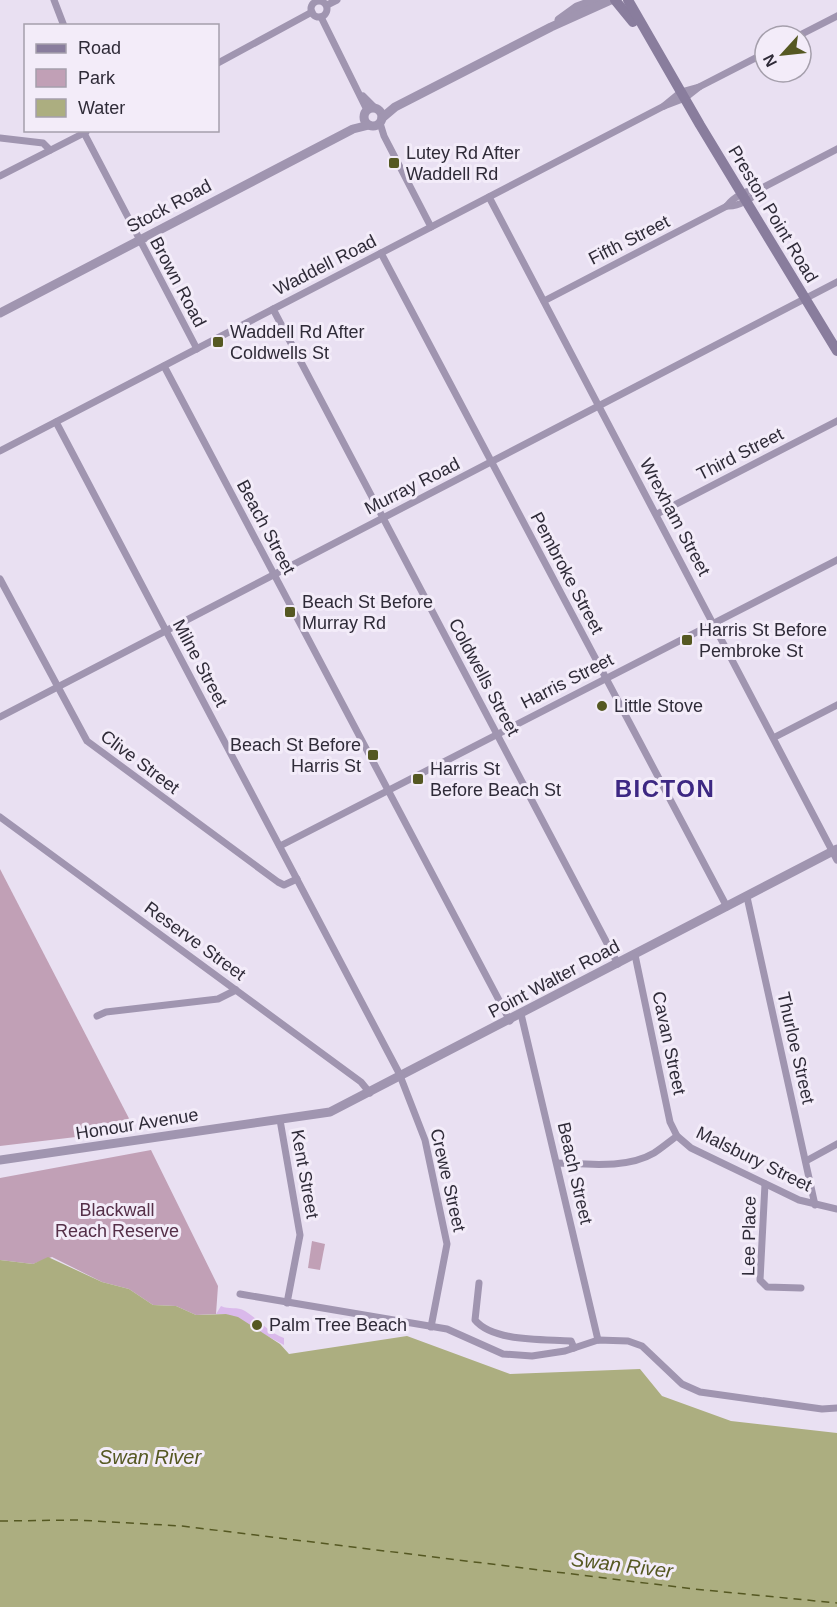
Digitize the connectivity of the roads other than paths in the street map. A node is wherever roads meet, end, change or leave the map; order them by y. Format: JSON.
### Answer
{"nodes":[{"id":1,"x":54,"y":0,"type":"edge"},
{"id":2,"x":337,"y":0,"type":"edge"},
{"id":3,"x":596,"y":0,"type":"edge"},
{"id":4,"x":611,"y":0,"type":"edge"},
{"id":5,"x":615,"y":0,"type":"edge"},
{"id":6,"x":628,"y":0,"type":"edge"},
{"id":7,"x":316,"y":1,"type":"edge"},
{"id":8,"x":327,"y":6,"type":"junction"},
{"id":9,"x":312,"y":12,"type":"junction"},
{"id":10,"x":837,"y":16,"type":"edge"},
{"id":11,"x":321,"y":17,"type":"junction"},
{"id":12,"x":63,"y":24,"type":"edge"},
{"id":13,"x":551,"y":27,"type":"junction"},
{"id":14,"x":813,"y":28,"type":"edge"},
{"id":15,"x":753,"y":59,"type":"edge"},
{"id":16,"x":219,"y":62,"type":"edge"},
{"id":17,"x":681,"y":96,"type":"junction"},
{"id":18,"x":373,"y":117,"type":"junction"},
{"id":19,"x":86,"y":132,"type":"edge"},
{"id":20,"x":0,"y":138,"type":"edge"},
{"id":21,"x":837,"y":149,"type":"edge"},
{"id":22,"x":50,"y":150,"type":"junction"},
{"id":23,"x":0,"y":176,"type":"edge"},
{"id":24,"x":489,"y":196,"type":"junction"},
{"id":25,"x":743,"y":198,"type":"junction"},
{"id":26,"x":431,"y":227,"type":"junction"},
{"id":27,"x":139,"y":240,"type":"junction"},
{"id":28,"x":381,"y":253,"type":"junction"},
{"id":29,"x":837,"y":282,"type":"edge"},
{"id":30,"x":805,"y":299,"type":"junction"},
{"id":31,"x":544,"y":301,"type":"junction"},
{"id":32,"x":273,"y":309,"type":"junction"},
{"id":33,"x":0,"y":313,"type":"edge"},
{"id":34,"x":196,"y":349,"type":"junction"},
{"id":35,"x":837,"y":351,"type":"edge"},
{"id":36,"x":164,"y":366,"type":"junction"},
{"id":37,"x":600,"y":406,"type":"junction"},
{"id":38,"x":837,"y":421,"type":"edge"},
{"id":39,"x":56,"y":422,"type":"junction"},
{"id":40,"x":0,"y":451,"type":"edge"},
{"id":41,"x":491,"y":462,"type":"junction"},
{"id":42,"x":657,"y":514,"type":"junction"},
{"id":43,"x":383,"y":518,"type":"junction"},
{"id":44,"x":837,"y":560,"type":"edge"},
{"id":45,"x":274,"y":575,"type":"junction"},
{"id":46,"x":0,"y":579,"type":"edge"},
{"id":47,"x":714,"y":623,"type":"junction"},
{"id":48,"x":166,"y":631,"type":"junction"},
{"id":49,"x":605,"y":678,"type":"junction"},
{"id":50,"x":57,"y":688,"type":"junction"},
{"id":51,"x":837,"y":705,"type":"edge"},
{"id":52,"x":0,"y":717,"type":"edge"},
{"id":53,"x":497,"y":734,"type":"junction"},
{"id":54,"x":775,"y":737,"type":"junction"},
{"id":55,"x":388,"y":790,"type":"junction"},
{"id":56,"x":0,"y":817,"type":"edge"},
{"id":57,"x":280,"y":846,"type":"junction"},
{"id":58,"x":836,"y":854,"type":"edge"},
{"id":59,"x":297,"y":879,"type":"junction"},
{"id":60,"x":747,"y":897,"type":"junction"},
{"id":61,"x":727,"y":907,"type":"junction"},
{"id":62,"x":635,"y":955,"type":"junction"},
{"id":63,"x":618,"y":964,"type":"junction"},
{"id":64,"x":236,"y":990,"type":"junction"},
{"id":65,"x":522,"y":1014,"type":"junction"},
{"id":66,"x":97,"y":1016,"type":"dead end"},
{"id":67,"x":510,"y":1021,"type":"junction"},
{"id":68,"x":400,"y":1078,"type":"junction"},
{"id":69,"x":370,"y":1093,"type":"junction"},
{"id":70,"x":280,"y":1120,"type":"junction"},
{"id":71,"x":677,"y":1136,"type":"junction"},
{"id":72,"x":837,"y":1144,"type":"edge"},
{"id":73,"x":0,"y":1160,"type":"edge"},
{"id":74,"x":806,"y":1161,"type":"junction"},
{"id":75,"x":557,"y":1163,"type":"junction"},
{"id":76,"x":765,"y":1184,"type":"junction"},
{"id":77,"x":815,"y":1206,"type":"junction"},
{"id":78,"x":837,"y":1209,"type":"edge"},
{"id":79,"x":480,"y":1284,"type":"dead end"},
{"id":80,"x":801,"y":1288,"type":"dead end"},
{"id":81,"x":240,"y":1294,"type":"dead end"},
{"id":82,"x":287,"y":1303,"type":"junction"},
{"id":83,"x":431,"y":1328,"type":"junction"},
{"id":84,"x":598,"y":1340,"type":"junction"},
{"id":85,"x":574,"y":1348,"type":"junction"},
{"id":86,"x":837,"y":1408,"type":"edge"}],
"edges":[{"from":1,"to":12,"type":"street"},
{"from":2,"to":8,"type":"street"},
{"from":3,"to":13,"type":"street","name":"Stock Road"},
{"from":4,"to":13,"type":"street","name":"Stock Road"},
{"from":5,"to":17,"type":"main road","name":"Preston Point Road"},
{"from":6,"to":17,"type":"main road","name":"Preston Point Road"},
{"from":7,"to":8,"type":"street"},
{"from":7,"to":9,"type":"street"},
{"from":8,"to":11,"type":"street"},
{"from":9,"to":11,"type":"street"},
{"from":9,"to":16,"type":"street"},
{"from":10,"to":14,"type":"street"},
{"from":11,"to":18,"type":"street"},
{"from":13,"to":18,"type":"street","name":"Stock Road"},
{"from":15,"to":17,"type":"street","name":"Waddell Road"},
{"from":17,"to":24,"type":"street","name":"Waddell Road"},
{"from":17,"to":25,"type":"main road","name":"Preston Point Road"},
{"from":18,"to":26,"type":"street"},
{"from":18,"to":27,"type":"street","name":"Stock Road"},
{"from":19,"to":22,"type":"street"},
{"from":19,"to":27,"type":"street","name":"Brown Road"},
{"from":20,"to":22,"type":"street"},
{"from":21,"to":25,"type":"street","name":"Fifth Street"},
{"from":22,"to":23,"type":"street"},
{"from":24,"to":26,"type":"street","name":"Waddell Road"},
{"from":24,"to":31,"type":"street","name":"Wrexham Street"},
{"from":25,"to":30,"type":"main road","name":"Preston Point Road"},
{"from":25,"to":31,"type":"street","name":"Fifth Street"},
{"from":26,"to":28,"type":"street","name":"Waddell Road"},
{"from":27,"to":33,"type":"street","name":"Stock Road"},
{"from":27,"to":34,"type":"street","name":"Brown Road"},
{"from":28,"to":32,"type":"street","name":"Waddell Road"},
{"from":28,"to":41,"type":"street","name":"Pembroke Street"},
{"from":29,"to":30,"type":"street","name":"Murray Road"},
{"from":30,"to":35,"type":"main road","name":"Preston Point Road"},
{"from":30,"to":37,"type":"street","name":"Murray Road"},
{"from":31,"to":37,"type":"street","name":"Wrexham Street"},
{"from":32,"to":34,"type":"street","name":"Waddell Road"},
{"from":32,"to":43,"type":"street","name":"Coldwells Street"},
{"from":34,"to":36,"type":"street","name":"Waddell Road"},
{"from":36,"to":39,"type":"street","name":"Waddell Road"},
{"from":36,"to":45,"type":"street","name":"Beach Street"},
{"from":37,"to":41,"type":"street","name":"Murray Road"},
{"from":37,"to":42,"type":"street","name":"Wrexham Street"},
{"from":38,"to":42,"type":"street","name":"Third Street"},
{"from":39,"to":40,"type":"street","name":"Waddell Road"},
{"from":39,"to":48,"type":"street","name":"Milne Street"},
{"from":41,"to":43,"type":"street","name":"Murray Road"},
{"from":41,"to":49,"type":"street","name":"Pembroke Street"},
{"from":42,"to":47,"type":"street","name":"Wrexham Street"},
{"from":43,"to":45,"type":"street","name":"Murray Road"},
{"from":43,"to":53,"type":"street","name":"Coldwells Street"},
{"from":44,"to":47,"type":"street","name":"Harris Street"},
{"from":45,"to":48,"type":"street","name":"Murray Road"},
{"from":45,"to":55,"type":"street","name":"Beach Street"},
{"from":46,"to":50,"type":"street","name":"Clive Street"},
{"from":47,"to":49,"type":"street","name":"Harris Street"},
{"from":47,"to":54,"type":"street","name":"Wrexham Street"},
{"from":48,"to":50,"type":"street","name":"Murray Road"},
{"from":48,"to":57,"type":"street","name":"Milne Street"},
{"from":49,"to":53,"type":"street","name":"Harris Street"},
{"from":49,"to":61,"type":"street","name":"Pembroke Street"},
{"from":50,"to":52,"type":"street","name":"Murray Road"},
{"from":50,"to":59,"type":"street","name":"Clive Street"},
{"from":51,"to":54,"type":"street"},
{"from":53,"to":55,"type":"street","name":"Harris Street"},
{"from":53,"to":63,"type":"street","name":"Coldwells Street"},
{"from":54,"to":58,"type":"street","name":"Wrexham Street"},
{"from":55,"to":57,"type":"street","name":"Harris Street"},
{"from":55,"to":67,"type":"street","name":"Beach Street"},
{"from":56,"to":64,"type":"street","name":"Reserve Street"},
{"from":57,"to":59,"type":"street","name":"Milne Street"},
{"from":58,"to":60,"type":"street","name":"Point Walter Road"},
{"from":59,"to":68,"type":"street","name":"Milne Street"},
{"from":60,"to":61,"type":"street","name":"Point Walter Road"},
{"from":60,"to":74,"type":"street","name":"Thurloe Street"},
{"from":61,"to":62,"type":"street","name":"Point Walter Road"},
{"from":62,"to":63,"type":"street","name":"Point Walter Road"},
{"from":62,"to":71,"type":"street","name":"Cavan Street"},
{"from":63,"to":65,"type":"street","name":"Point Walter Road"},
{"from":64,"to":66,"type":"street"},
{"from":64,"to":69,"type":"street","name":"Reserve Street"},
{"from":65,"to":67,"type":"street","name":"Point Walter Road"},
{"from":65,"to":75,"type":"street","name":"Beach Street"},
{"from":67,"to":68,"type":"street","name":"Point Walter Road"},
{"from":68,"to":69,"type":"street","name":"Point Walter Road"},
{"from":68,"to":83,"type":"street","name":"Crewe Street"},
{"from":69,"to":70,"type":"street","name":"Point Walter Road"},
{"from":70,"to":73,"type":"street","name":"Honour Avenue"},
{"from":70,"to":82,"type":"street","name":"Kent Street"},
{"from":71,"to":75,"type":"street","name":"Malsbury Street"},
{"from":71,"to":76,"type":"street","name":"Malsbury Street"},
{"from":72,"to":74,"type":"street"},
{"from":74,"to":77,"type":"street","name":"Thurloe Street"},
{"from":75,"to":84,"type":"street","name":"Beach Street"},
{"from":76,"to":77,"type":"street","name":"Malsbury Street"},
{"from":76,"to":80,"type":"street","name":"Lee Place"},
{"from":77,"to":78,"type":"street","name":"Malsbury Street"},
{"from":79,"to":85,"type":"street"},
{"from":81,"to":82,"type":"street"},
{"from":82,"to":83,"type":"street"},
{"from":83,"to":85,"type":"street"},
{"from":84,"to":85,"type":"street"},
{"from":84,"to":86,"type":"street"}]}
